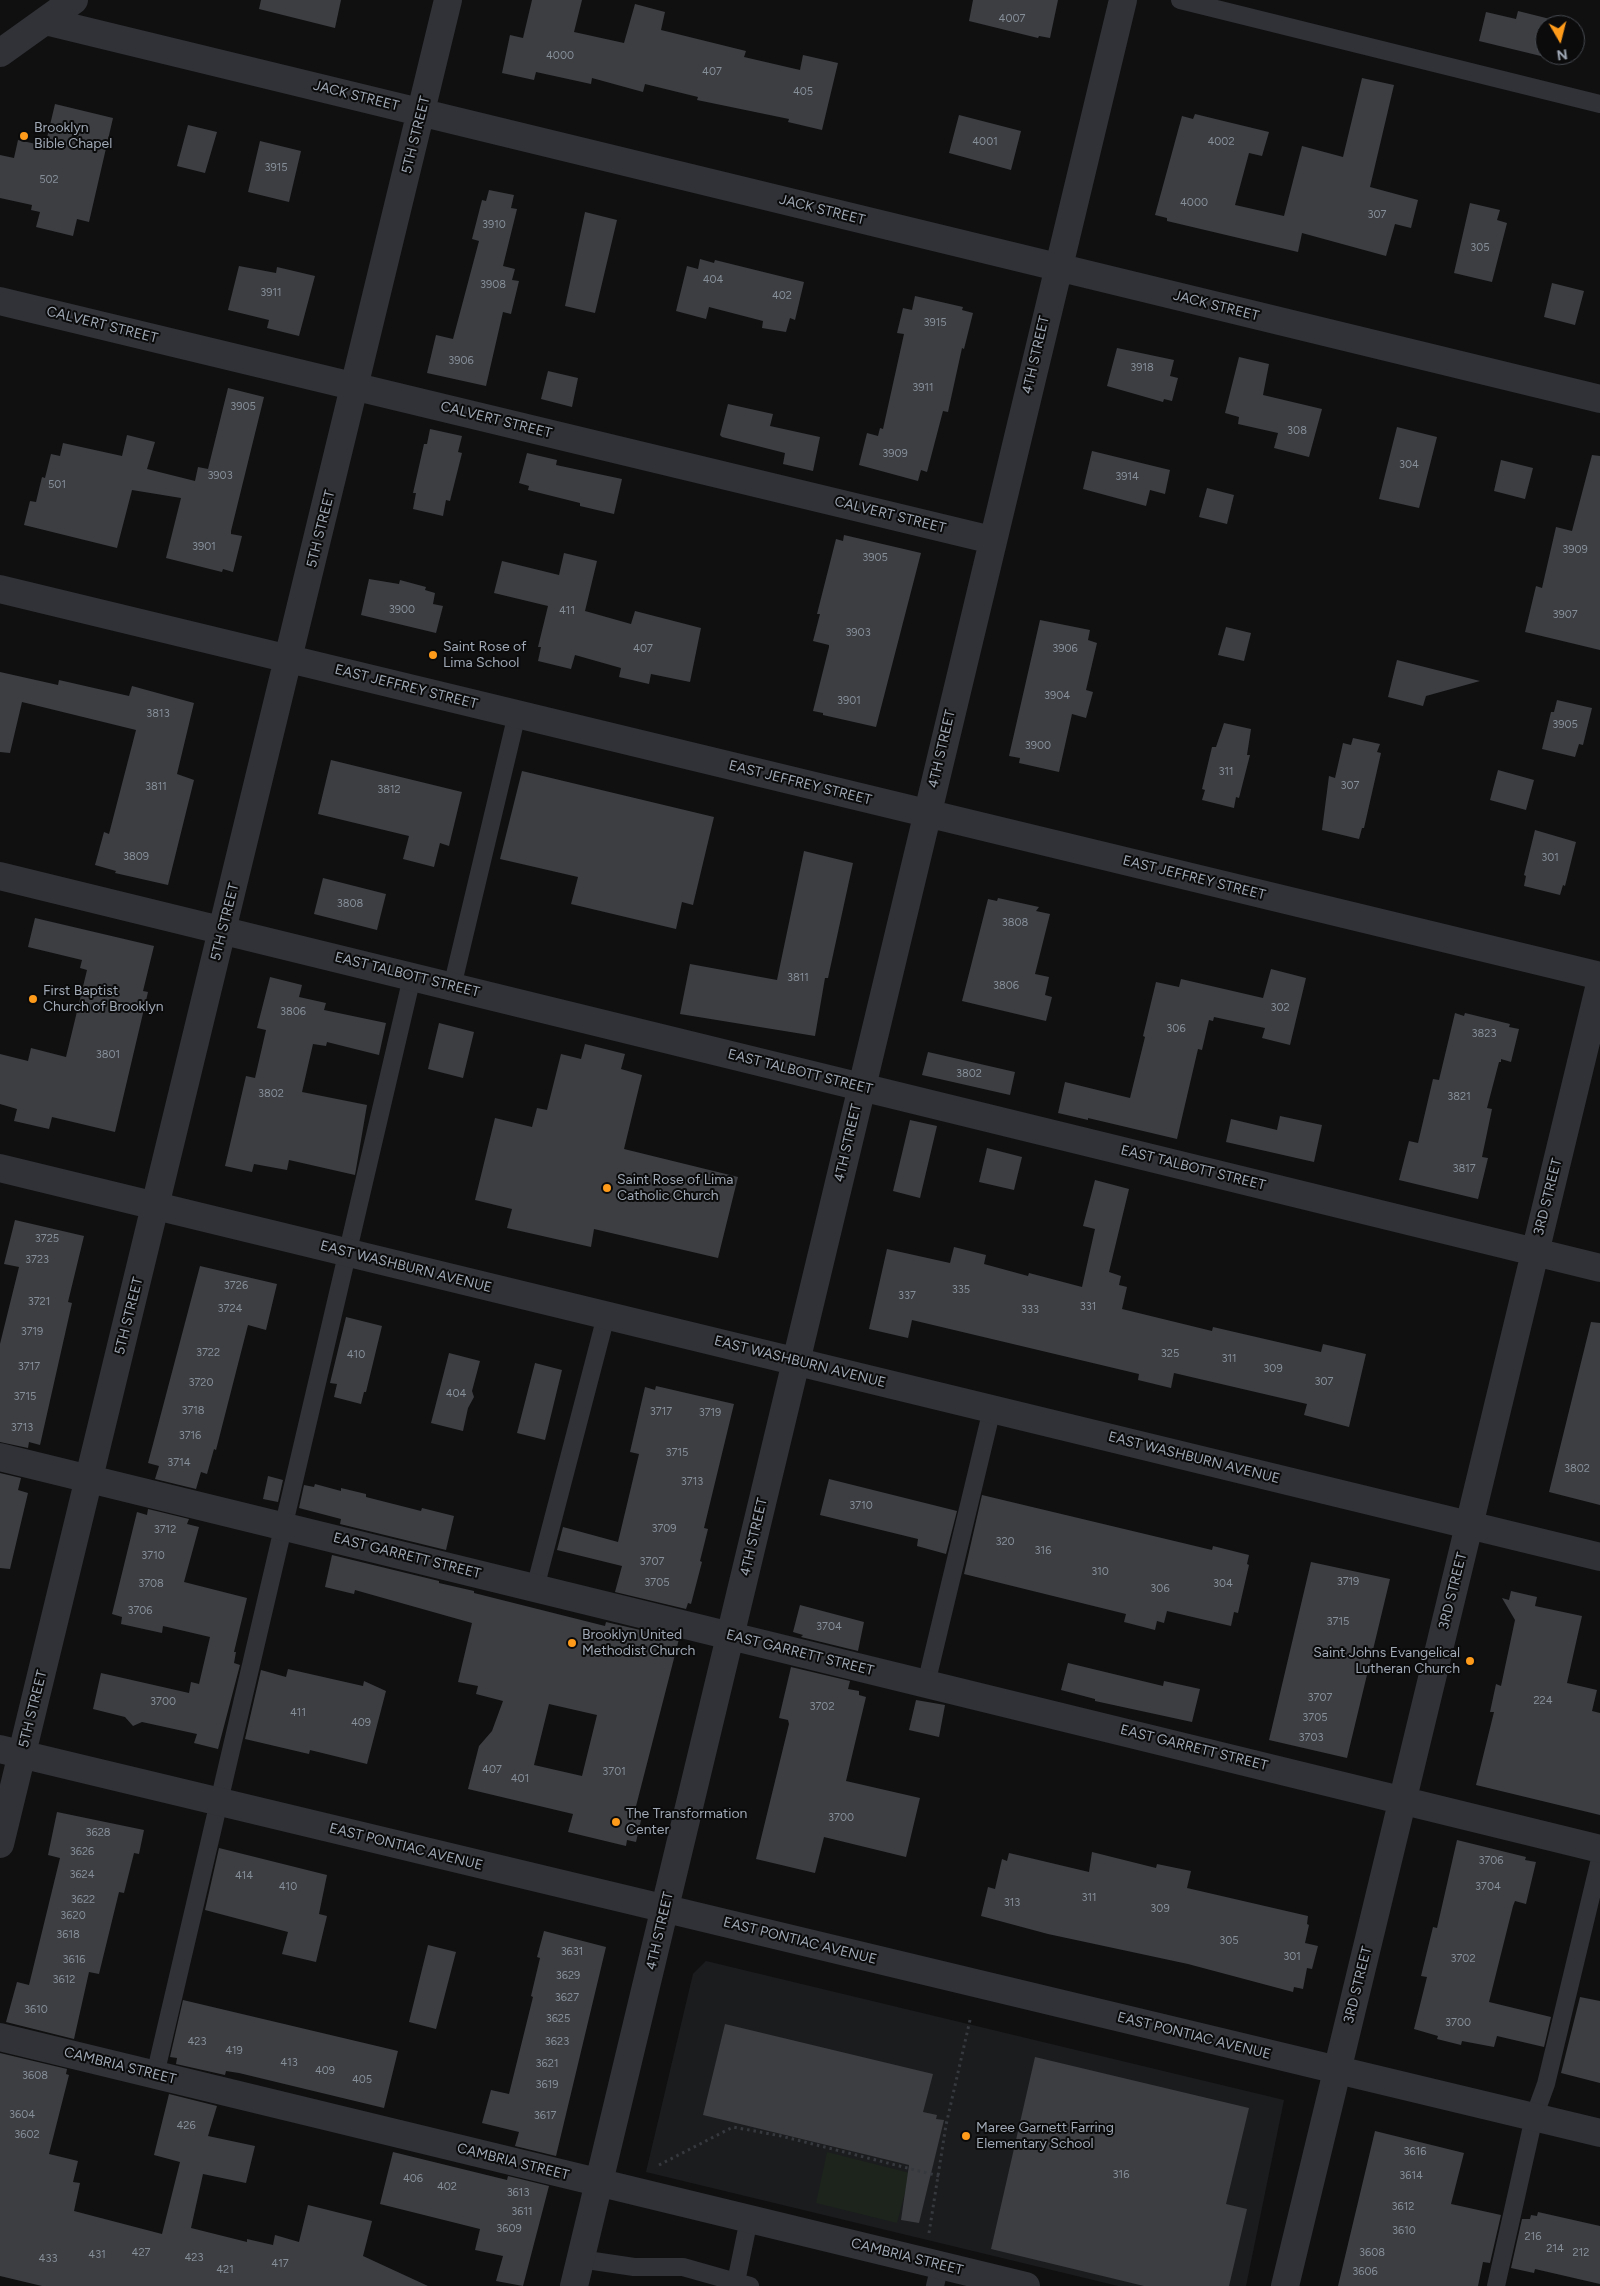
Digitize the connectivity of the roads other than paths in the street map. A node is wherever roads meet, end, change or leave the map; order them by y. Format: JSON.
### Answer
{"nodes":[{"id":1,"x":74,"y":0,"type":"edge"},
{"id":2,"x":448,"y":0,"type":"edge"},
{"id":3,"x":1123,"y":0,"type":"edge"},
{"id":4,"x":1180,"y":0,"type":"edge"},
{"id":5,"x":45,"y":21,"type":"junction"},
{"id":6,"x":0,"y":54,"type":"edge"},
{"id":7,"x":1600,"y":104,"type":"edge"},
{"id":8,"x":422,"y":112,"type":"junction"},
{"id":9,"x":1057,"y":267,"type":"junction"},
{"id":10,"x":0,"y":300,"type":"edge"},
{"id":11,"x":356,"y":386,"type":"junction"},
{"id":12,"x":1600,"y":399,"type":"edge"},
{"id":13,"x":992,"y":540,"type":"junction"},
{"id":14,"x":0,"y":589,"type":"edge"},
{"id":15,"x":289,"y":659,"type":"junction"},
{"id":16,"x":517,"y":714,"type":"junction"},
{"id":17,"x":927,"y":813,"type":"junction"},
{"id":18,"x":0,"y":876,"type":"edge"},
{"id":19,"x":223,"y":930,"type":"junction"},
{"id":20,"x":1600,"y":976,"type":"edge"},
{"id":21,"x":412,"y":977,"type":"junction"},
{"id":22,"x":1600,"y":984,"type":"edge"},
{"id":23,"x":452,"y":987,"type":"junction"},
{"id":24,"x":861,"y":1087,"type":"junction"},
{"id":25,"x":0,"y":1168,"type":"edge"},
{"id":26,"x":156,"y":1206,"type":"junction"},
{"id":27,"x":347,"y":1252,"type":"junction"},
{"id":28,"x":1535,"y":1252,"type":"junction"},
{"id":29,"x":1600,"y":1268,"type":"edge"},
{"id":30,"x":606,"y":1316,"type":"junction"},
{"id":31,"x":796,"y":1361,"type":"junction"},
{"id":32,"x":992,"y":1409,"type":"junction"},
{"id":33,"x":0,"y":1457,"type":"edge"},
{"id":34,"x":89,"y":1479,"type":"junction"},
{"id":35,"x":1469,"y":1525,"type":"junction"},
{"id":36,"x":284,"y":1526,"type":"junction"},
{"id":37,"x":1600,"y":1557,"type":"edge"},
{"id":38,"x":535,"y":1588,"type":"junction"},
{"id":39,"x":730,"y":1636,"type":"junction"},
{"id":40,"x":926,"y":1684,"type":"junction"},
{"id":41,"x":11,"y":1751,"type":"edge"},
{"id":42,"x":1403,"y":1800,"type":"junction"},
{"id":43,"x":219,"y":1802,"type":"junction"},
{"id":44,"x":0,"y":1844,"type":"edge"},
{"id":45,"x":1600,"y":1849,"type":"edge"},
{"id":46,"x":1600,"y":1858,"type":"edge"},
{"id":47,"x":665,"y":1909,"type":"junction"},
{"id":48,"x":1592,"y":1924,"type":"edge"},
{"id":49,"x":0,"y":2037,"type":"edge"},
{"id":50,"x":1338,"y":2070,"type":"junction"},
{"id":51,"x":156,"y":2075,"type":"junction"},
{"id":52,"x":1534,"y":2118,"type":"junction"},
{"id":53,"x":1600,"y":2133,"type":"edge"},
{"id":54,"x":599,"y":2182,"type":"junction"},
{"id":55,"x":749,"y":2219,"type":"junction"},
{"id":56,"x":580,"y":2259,"type":"junction"},
{"id":57,"x":932,"y":2271,"type":"edge"},
{"id":58,"x":743,"y":2284,"type":"edge"},
{"id":59,"x":574,"y":2286,"type":"edge"},
{"id":60,"x":1026,"y":2286,"type":"edge"},
{"id":61,"x":1285,"y":2286,"type":"edge"},
{"id":62,"x":1496,"y":2286,"type":"edge"}],
"edges":[{"from":1,"to":5,"type":"street"},
{"from":2,"to":8,"type":"street","name":"5TH STREET"},
{"from":3,"to":9,"type":"street","name":"4TH STREET"},
{"from":4,"to":7,"type":"lane"},
{"from":5,"to":6,"type":"street"},
{"from":5,"to":8,"type":"street","name":"JACK STREET"},
{"from":8,"to":9,"type":"street","name":"JACK STREET"},
{"from":8,"to":11,"type":"street","name":"5TH STREET"},
{"from":9,"to":12,"type":"street","name":"JACK STREET"},
{"from":9,"to":13,"type":"street","name":"4TH STREET"},
{"from":10,"to":11,"type":"street","name":"CALVERT STREET"},
{"from":11,"to":13,"type":"street","name":"CALVERT STREET"},
{"from":11,"to":15,"type":"street","name":"5TH STREET"},
{"from":13,"to":17,"type":"street","name":"4TH STREET"},
{"from":14,"to":15,"type":"street","name":"EAST JEFFREY STREET"},
{"from":15,"to":16,"type":"street","name":"EAST JEFFREY STREET"},
{"from":15,"to":19,"type":"street","name":"5TH STREET"},
{"from":16,"to":17,"type":"street","name":"EAST JEFFREY STREET"},
{"from":16,"to":23,"type":"lane"},
{"from":17,"to":20,"type":"street","name":"EAST JEFFREY STREET"},
{"from":17,"to":24,"type":"street","name":"4TH STREET"},
{"from":18,"to":19,"type":"street","name":"EAST TALBOTT STREET"},
{"from":19,"to":21,"type":"street","name":"EAST TALBOTT STREET"},
{"from":19,"to":26,"type":"street","name":"5TH STREET"},
{"from":21,"to":23,"type":"street","name":"EAST TALBOTT STREET"},
{"from":21,"to":27,"type":"lane"},
{"from":22,"to":28,"type":"street","name":"3RD STREET"},
{"from":23,"to":24,"type":"street","name":"EAST TALBOTT STREET"},
{"from":24,"to":28,"type":"street","name":"EAST TALBOTT STREET"},
{"from":24,"to":31,"type":"street","name":"4TH STREET"},
{"from":25,"to":26,"type":"street","name":"EAST WASHBURN AVENUE"},
{"from":26,"to":27,"type":"street","name":"EAST WASHBURN AVENUE"},
{"from":26,"to":34,"type":"street","name":"5TH STREET"},
{"from":27,"to":30,"type":"street","name":"EAST WASHBURN AVENUE"},
{"from":27,"to":36,"type":"lane"},
{"from":28,"to":29,"type":"street","name":"EAST TALBOTT STREET"},
{"from":28,"to":35,"type":"street","name":"3RD STREET"},
{"from":30,"to":31,"type":"street","name":"EAST WASHBURN AVENUE"},
{"from":30,"to":38,"type":"lane"},
{"from":31,"to":32,"type":"street","name":"EAST WASHBURN AVENUE"},
{"from":31,"to":39,"type":"street","name":"4TH STREET"},
{"from":32,"to":35,"type":"street","name":"EAST WASHBURN AVENUE"},
{"from":32,"to":40,"type":"lane"},
{"from":33,"to":34,"type":"street","name":"EAST GARRETT STREET"},
{"from":34,"to":36,"type":"street","name":"EAST GARRETT STREET"},
{"from":34,"to":41,"type":"street","name":"5TH STREET"},
{"from":35,"to":37,"type":"street","name":"EAST WASHBURN AVENUE"},
{"from":35,"to":42,"type":"street","name":"3RD STREET"},
{"from":36,"to":38,"type":"street","name":"EAST GARRETT STREET"},
{"from":36,"to":43,"type":"lane"},
{"from":38,"to":39,"type":"street","name":"EAST GARRETT STREET"},
{"from":39,"to":40,"type":"street","name":"EAST GARRETT STREET"},
{"from":39,"to":47,"type":"street","name":"4TH STREET"},
{"from":40,"to":42,"type":"street","name":"EAST GARRETT STREET"},
{"from":41,"to":43,"type":"street","name":"EAST PONTIAC AVENUE"},
{"from":41,"to":44,"type":"street","name":"5TH STREET"},
{"from":42,"to":45,"type":"street","name":"EAST GARRETT STREET"},
{"from":42,"to":50,"type":"street","name":"3RD STREET"},
{"from":43,"to":47,"type":"street","name":"EAST PONTIAC AVENUE"},
{"from":43,"to":51,"type":"lane"},
{"from":46,"to":48,"type":"lane"},
{"from":47,"to":50,"type":"street","name":"EAST PONTIAC AVENUE"},
{"from":47,"to":54,"type":"street","name":"4TH STREET"},
{"from":48,"to":52,"type":"lane"},
{"from":49,"to":51,"type":"street","name":"CAMBRIA STREET"},
{"from":50,"to":52,"type":"street","name":"EAST PONTIAC AVENUE"},
{"from":50,"to":61,"type":"street","name":"3RD STREET"},
{"from":51,"to":54,"type":"street","name":"CAMBRIA STREET"},
{"from":52,"to":53,"type":"street","name":"EAST PONTIAC AVENUE"},
{"from":52,"to":62,"type":"lane"},
{"from":54,"to":55,"type":"street","name":"CAMBRIA STREET"},
{"from":54,"to":56,"type":"street","name":"4TH STREET"},
{"from":55,"to":57,"type":"street","name":"CAMBRIA STREET"},
{"from":55,"to":58,"type":"lane"},
{"from":56,"to":58,"type":"lane"},
{"from":56,"to":59,"type":"street","name":"4TH STREET"},
{"from":57,"to":60,"type":"street","name":"CAMBRIA STREET"}]}
